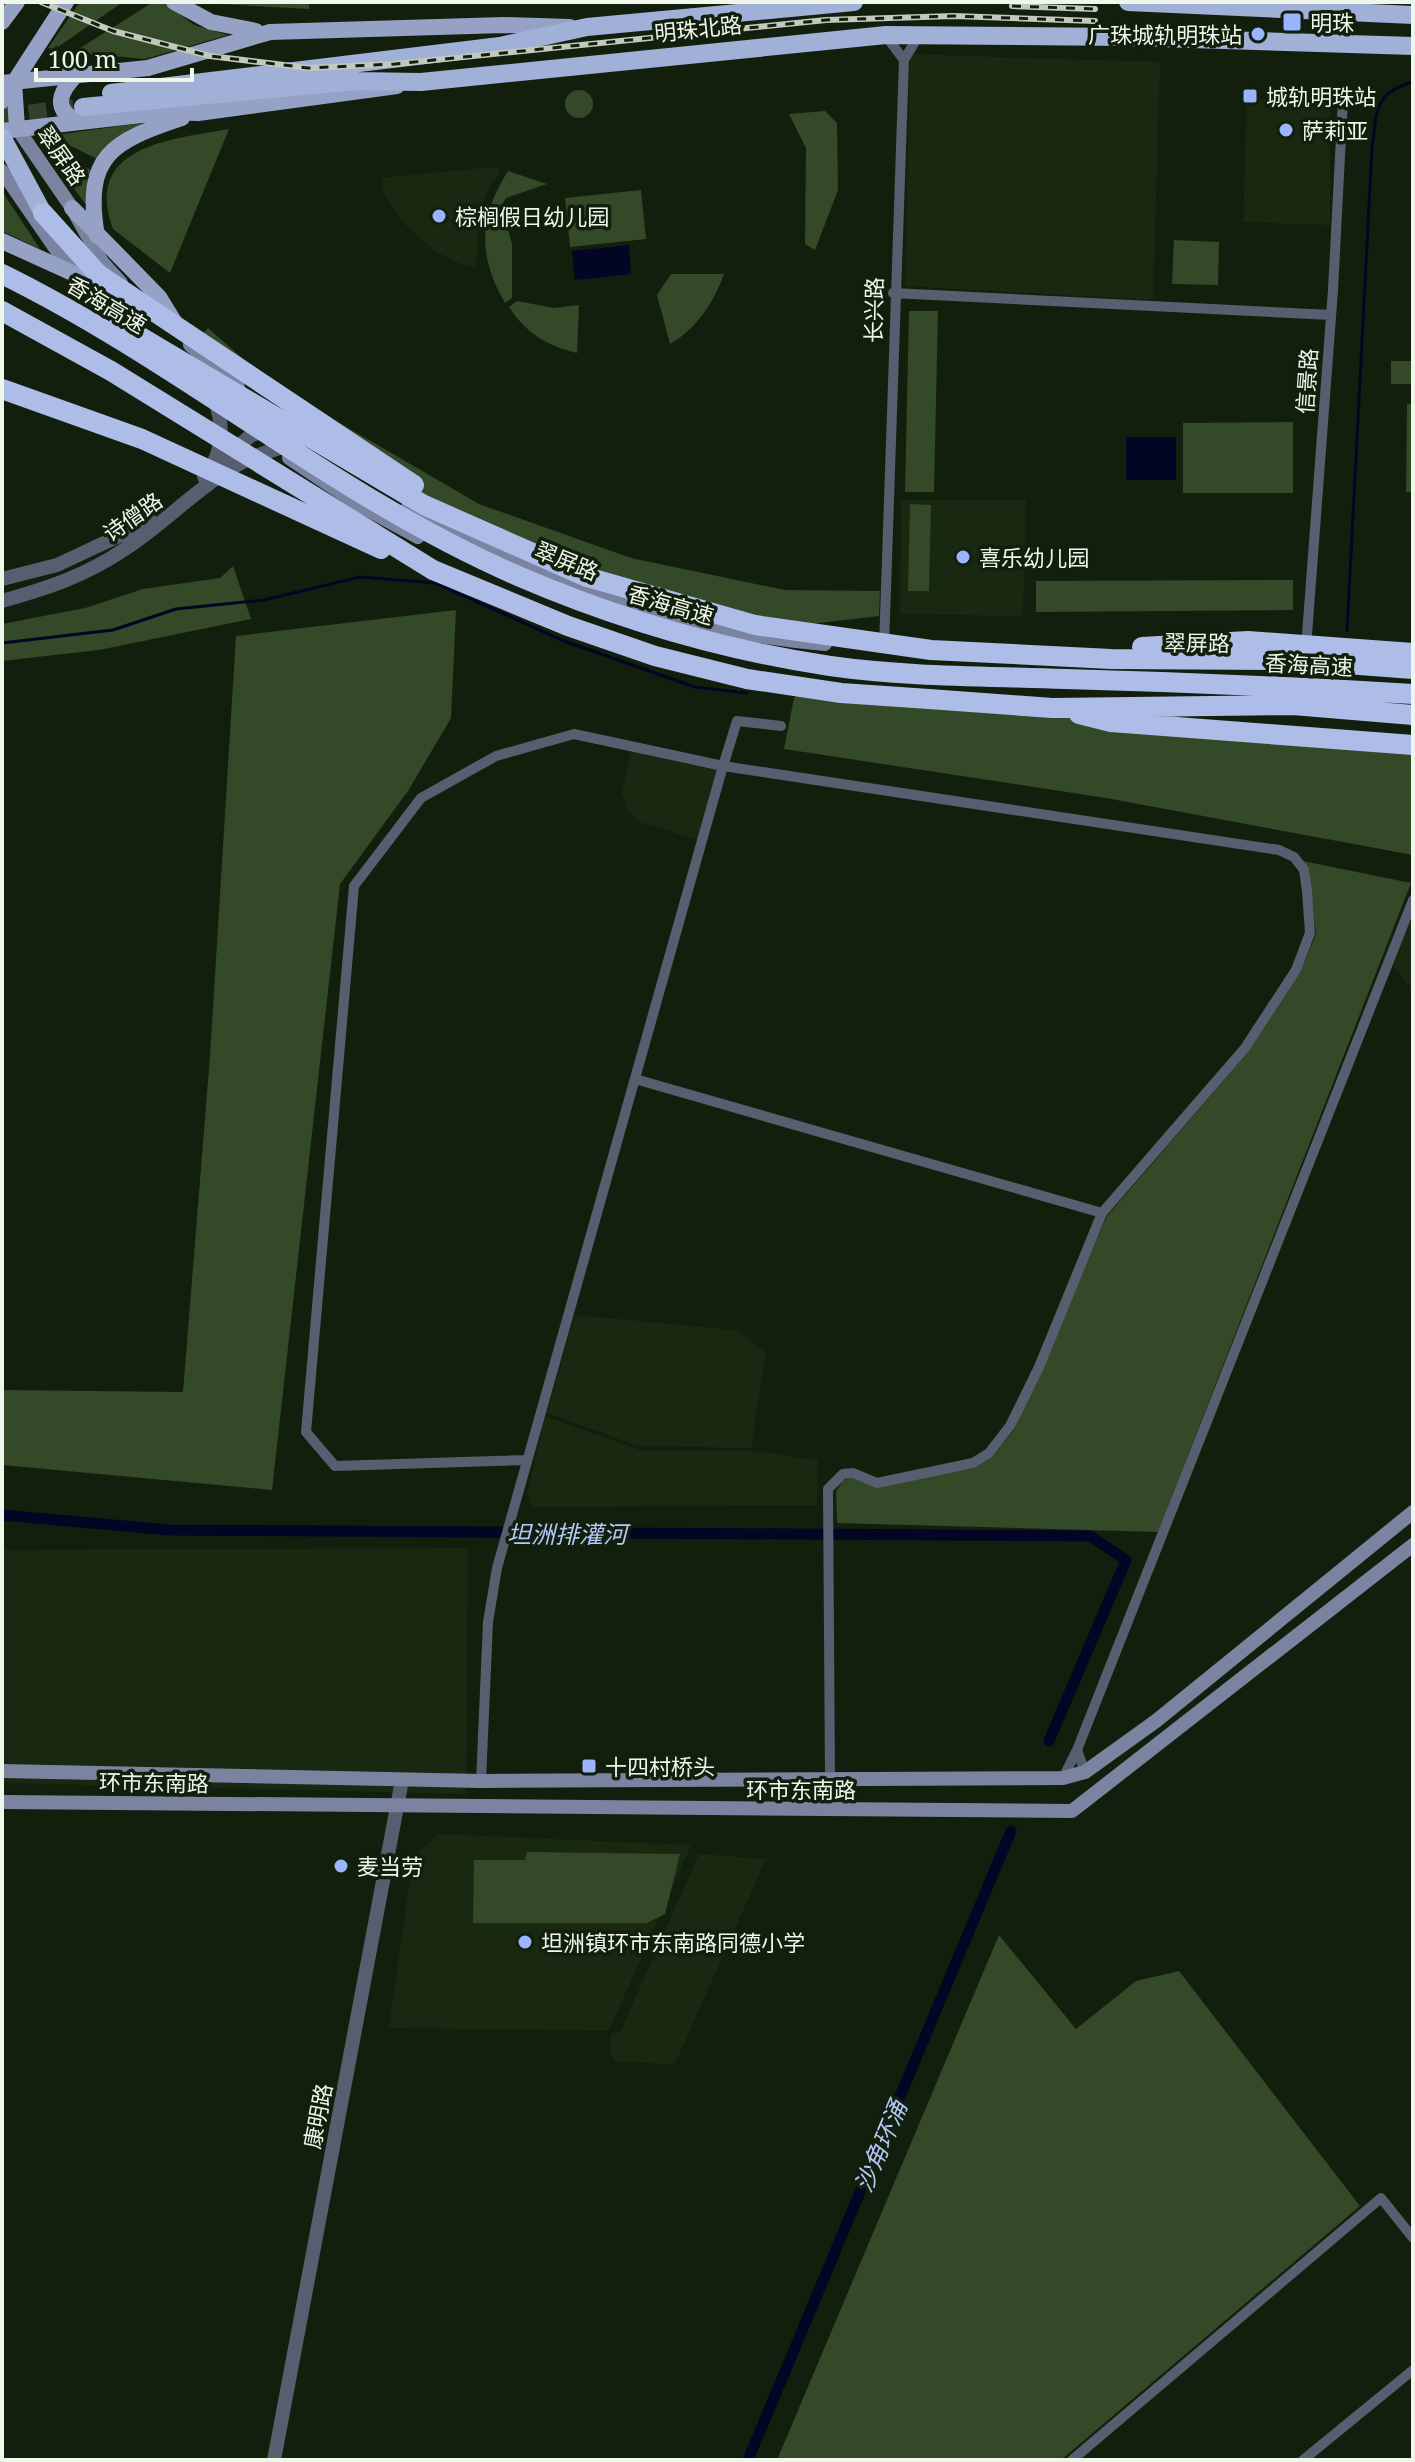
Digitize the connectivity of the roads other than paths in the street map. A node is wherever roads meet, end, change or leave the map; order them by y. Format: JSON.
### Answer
{"nodes":[{"id":1,"x":17,"y":2,"type":"edge"},
{"id":2,"x":66,"y":2,"type":"edge"},
{"id":3,"x":174,"y":2,"type":"edge"},
{"id":4,"x":854,"y":2,"type":"edge"},
{"id":5,"x":1128,"y":2,"type":"edge"},
{"id":6,"x":1413,"y":15,"type":"edge"},
{"id":7,"x":2,"y":22,"type":"edge"},
{"id":8,"x":587,"y":27,"type":"junction"},
{"id":9,"x":270,"y":32,"type":"junction"},
{"id":10,"x":886,"y":35,"type":"junction"},
{"id":11,"x":919,"y":35,"type":"junction"},
{"id":12,"x":1413,"y":46,"type":"edge"},
{"id":13,"x":904,"y":60,"type":"junction"},
{"id":14,"x":2,"y":66,"type":"edge"},
{"id":15,"x":77,"y":74,"type":"junction"},
{"id":16,"x":8,"y":82,"type":"edge"},
{"id":17,"x":421,"y":82,"type":"junction"},
{"id":18,"x":1343,"y":99,"type":"dead end"},
{"id":19,"x":2,"y":101,"type":"edge"},
{"id":20,"x":82,"y":108,"type":"junction"},
{"id":21,"x":198,"y":113,"type":"junction"},
{"id":22,"x":7,"y":132,"type":"edge"},
{"id":23,"x":2,"y":171,"type":"edge"},
{"id":24,"x":72,"y":208,"type":"junction"},
{"id":25,"x":43,"y":213,"type":"joint"},
{"id":26,"x":97,"y":236,"type":"junction"},
{"id":27,"x":2,"y":241,"type":"edge"},
{"id":28,"x":2,"y":274,"type":"edge"},
{"id":29,"x":79,"y":276,"type":"junction"},
{"id":30,"x":893,"y":293,"type":"junction"},
{"id":31,"x":68,"y":306,"type":"junction"},
{"id":32,"x":2,"y":311,"type":"edge"},
{"id":33,"x":1331,"y":315,"type":"junction"},
{"id":34,"x":189,"y":344,"type":"junction"},
{"id":35,"x":238,"y":387,"type":"junction"},
{"id":36,"x":2,"y":389,"type":"edge"},
{"id":37,"x":213,"y":395,"type":"junction"},
{"id":38,"x":287,"y":429,"type":"junction"},
{"id":39,"x":253,"y":432,"type":"junction"},
{"id":40,"x":277,"y":449,"type":"junction"},
{"id":41,"x":233,"y":465,"type":"junction"},
{"id":42,"x":207,"y":475,"type":"junction"},
{"id":43,"x":467,"y":522,"type":"junction"},
{"id":44,"x":433,"y":570,"type":"junction"},
{"id":45,"x":2,"y":579,"type":"edge"},
{"id":46,"x":2,"y":601,"type":"edge"},
{"id":47,"x":884,"y":649,"type":"junction"},
{"id":48,"x":1044,"y":653,"type":"junction"},
{"id":49,"x":1413,"y":653,"type":"edge"},
{"id":50,"x":1304,"y":666,"type":"junction"},
{"id":51,"x":1413,"y":671,"type":"edge"},
{"id":52,"x":1413,"y":692,"type":"edge"},
{"id":53,"x":1052,"y":708,"type":"junction"},
{"id":54,"x":1413,"y":715,"type":"edge"},
{"id":55,"x":781,"y":726,"type":"dead end"},
{"id":56,"x":1413,"y":745,"type":"edge"},
{"id":57,"x":723,"y":766,"type":"junction"},
{"id":58,"x":1413,"y":900,"type":"edge"},
{"id":59,"x":635,"y":1079,"type":"junction"},
{"id":60,"x":1102,"y":1213,"type":"junction"},
{"id":61,"x":527,"y":1460,"type":"junction"},
{"id":62,"x":1413,"y":1512,"type":"edge"},
{"id":63,"x":1413,"y":1545,"type":"edge"},
{"id":64,"x":1077,"y":1750,"type":"junction"},
{"id":65,"x":2,"y":1771,"type":"edge"},
{"id":66,"x":1085,"y":1772,"type":"junction"},
{"id":67,"x":1063,"y":1778,"type":"junction"},
{"id":68,"x":402,"y":1780,"type":"junction"},
{"id":69,"x":830,"y":1780,"type":"junction"},
{"id":70,"x":481,"y":1781,"type":"junction"},
{"id":71,"x":2,"y":1802,"type":"edge"},
{"id":72,"x":399,"y":1805,"type":"junction"},
{"id":73,"x":1413,"y":2238,"type":"edge"},
{"id":74,"x":1413,"y":2370,"type":"edge"},
{"id":75,"x":274,"y":2460,"type":"edge"},
{"id":76,"x":1072,"y":2460,"type":"edge"},
{"id":77,"x":1303,"y":2460,"type":"edge"}],
"edges":[{"from":1,"to":7,"type":"main road"},
{"from":2,"to":16,"type":"main road"},
{"from":3,"to":9,"type":"main road"},
{"from":4,"to":8,"type":"highway","name":"明珠北路"},
{"from":5,"to":6,"type":"highway"},
{"from":8,"to":9,"type":"main road","name":"明珠北路"},
{"from":8,"to":20,"type":"highway","name":"明珠北路"},
{"from":9,"to":15,"type":"main road","name":"明珠北路"},
{"from":10,"to":11,"type":"highway","name":"明珠北路"},
{"from":10,"to":13,"type":"street"},
{"from":10,"to":17,"type":"highway","name":"明珠北路"},
{"from":11,"to":12,"type":"highway","name":"明珠北路"},
{"from":11,"to":13,"type":"street","name":"长兴路"},
{"from":13,"to":30,"type":"street","name":"长兴路"},
{"from":14,"to":16,"type":"main road"},
{"from":15,"to":16,"type":"main road","name":"明珠北路"},
{"from":15,"to":20,"type":"main road"},
{"from":16,"to":19,"type":"main road"},
{"from":16,"to":22,"type":"main road"},
{"from":17,"to":20,"type":"highway","name":"明珠北路"},
{"from":17,"to":21,"type":"main road","name":"明珠北路"},
{"from":18,"to":33,"type":"street","name":"信景路"},
{"from":20,"to":21,"type":"main road","name":"明珠北路"},
{"from":20,"to":22,"type":"main road","name":"明珠北路"},
{"from":21,"to":26,"type":"main road"},
{"from":22,"to":24,"type":"main road","name":"翠屏路"},
{"from":22,"to":25,"type":"highway"},
{"from":23,"to":29,"type":"main road","name":"翠屏路"},
{"from":24,"to":26,"type":"main road"},
{"from":24,"to":34,"type":"main road","name":"翠屏路"},
{"from":25,"to":43,"type":"highway"},
{"from":26,"to":34,"type":"main road"},
{"from":27,"to":29,"type":"main road"},
{"from":28,"to":31,"type":"highway","name":"香海高速"},
{"from":29,"to":37,"type":"main road","name":"翠屏路"},
{"from":30,"to":33,"type":"street"},
{"from":30,"to":47,"type":"street","name":"长兴路"},
{"from":31,"to":43,"type":"highway"},
{"from":31,"to":52,"type":"highway","name":"香海高速"},
{"from":32,"to":44,"type":"highway","name":"香海高速"},
{"from":33,"to":50,"type":"street","name":"信景路"},
{"from":34,"to":35,"type":"main road","name":"翠屏路"},
{"from":35,"to":38,"type":"main road","name":"翠屏路"},
{"from":35,"to":39,"type":"street"},
{"from":36,"to":44,"type":"highway"},
{"from":37,"to":39,"type":"main road","name":"翠屏路"},
{"from":37,"to":42,"type":"street"},
{"from":38,"to":39,"type":"street"},
{"from":38,"to":47,"type":"main road","name":"翠屏路"},
{"from":39,"to":40,"type":"main road","name":"翠屏路"},
{"from":39,"to":41,"type":"street"},
{"from":39,"to":42,"type":"street","name":"诗僧路"},
{"from":40,"to":41,"type":"street","name":"诗僧路"},
{"from":40,"to":52,"type":"main road","name":"翠屏路"},
{"from":41,"to":46,"type":"street","name":"诗僧路"},
{"from":42,"to":45,"type":"street","name":"诗僧路"},
{"from":43,"to":48,"type":"highway"},
{"from":44,"to":53,"type":"highway","name":"香海高速"},
{"from":47,"to":50,"type":"main road","name":"翠屏路"},
{"from":48,"to":49,"type":"highway"},
{"from":48,"to":51,"type":"highway"},
{"from":50,"to":51,"type":"main road","name":"翠屏路"},
{"from":53,"to":54,"type":"highway","name":"香海高速"},
{"from":53,"to":56,"type":"highway"},
{"from":55,"to":57,"type":"street"},
{"from":57,"to":59,"type":"street"},
{"from":57,"to":60,"type":"street"},
{"from":57,"to":61,"type":"street"},
{"from":58,"to":64,"type":"street"},
{"from":59,"to":60,"type":"street"},
{"from":59,"to":61,"type":"street"},
{"from":60,"to":69,"type":"street"},
{"from":61,"to":70,"type":"street"},
{"from":62,"to":66,"type":"main road","name":"环市东南路"},
{"from":63,"to":72,"type":"main road","name":"环市东南路"},
{"from":64,"to":66,"type":"street"},
{"from":64,"to":67,"type":"street"},
{"from":65,"to":68,"type":"main road","name":"环市东南路"},
{"from":66,"to":67,"type":"main road","name":"环市东南路"},
{"from":67,"to":69,"type":"main road","name":"环市东南路"},
{"from":68,"to":70,"type":"main road","name":"环市东南路"},
{"from":68,"to":72,"type":"street","name":"康明路"},
{"from":69,"to":70,"type":"main road","name":"环市东南路"},
{"from":71,"to":72,"type":"main road","name":"环市东南路"},
{"from":72,"to":75,"type":"street","name":"康明路"},
{"from":73,"to":76,"type":"street"},
{"from":74,"to":77,"type":"street"}]}
